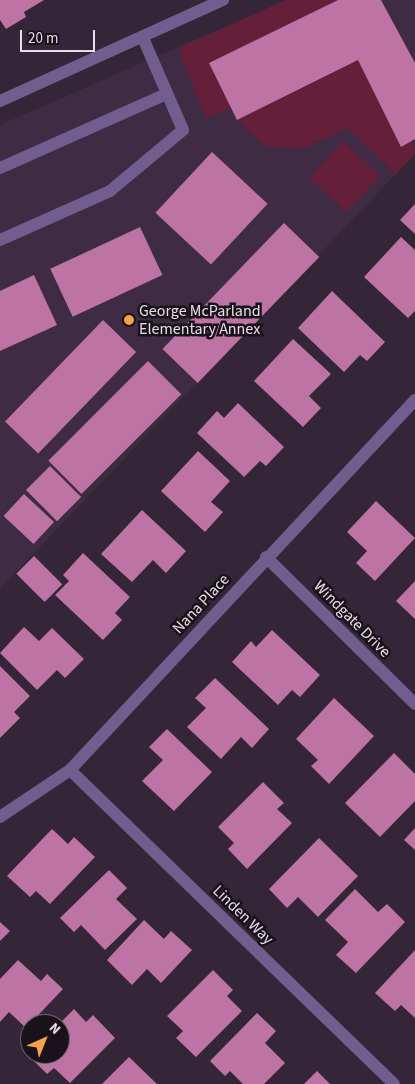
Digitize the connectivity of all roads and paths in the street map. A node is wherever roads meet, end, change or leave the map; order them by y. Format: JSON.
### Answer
{"nodes":[{"id":1,"x":223,"y":0,"type":"edge"},
{"id":2,"x":143,"y":38,"type":"junction"},
{"id":3,"x":166,"y":94,"type":"junction"},
{"id":4,"x":0,"y":101,"type":"edge"},
{"id":5,"x":0,"y":168,"type":"edge"},
{"id":6,"x":0,"y":240,"type":"edge"},
{"id":7,"x":415,"y":400,"type":"edge"},
{"id":8,"x":266,"y":557,"type":"junction"},
{"id":9,"x":415,"y":704,"type":"edge"},
{"id":10,"x":70,"y":770,"type":"junction"},
{"id":11,"x":0,"y":818,"type":"edge"},
{"id":12,"x":394,"y":1084,"type":"edge"}],
"edges":[{"from":1,"to":2,"type":"street"},
{"from":2,"to":3,"type":"street"},
{"from":2,"to":4,"type":"street"},
{"from":3,"to":5,"type":"street"},
{"from":3,"to":6,"type":"street"},
{"from":7,"to":8,"type":"street","name":"Nana Place"},
{"from":8,"to":9,"type":"street","name":"Windgate Drive"},
{"from":8,"to":10,"type":"street","name":"Nana Place"},
{"from":10,"to":11,"type":"street","name":"Nana Place"},
{"from":10,"to":12,"type":"street","name":"Linden Way"}]}
